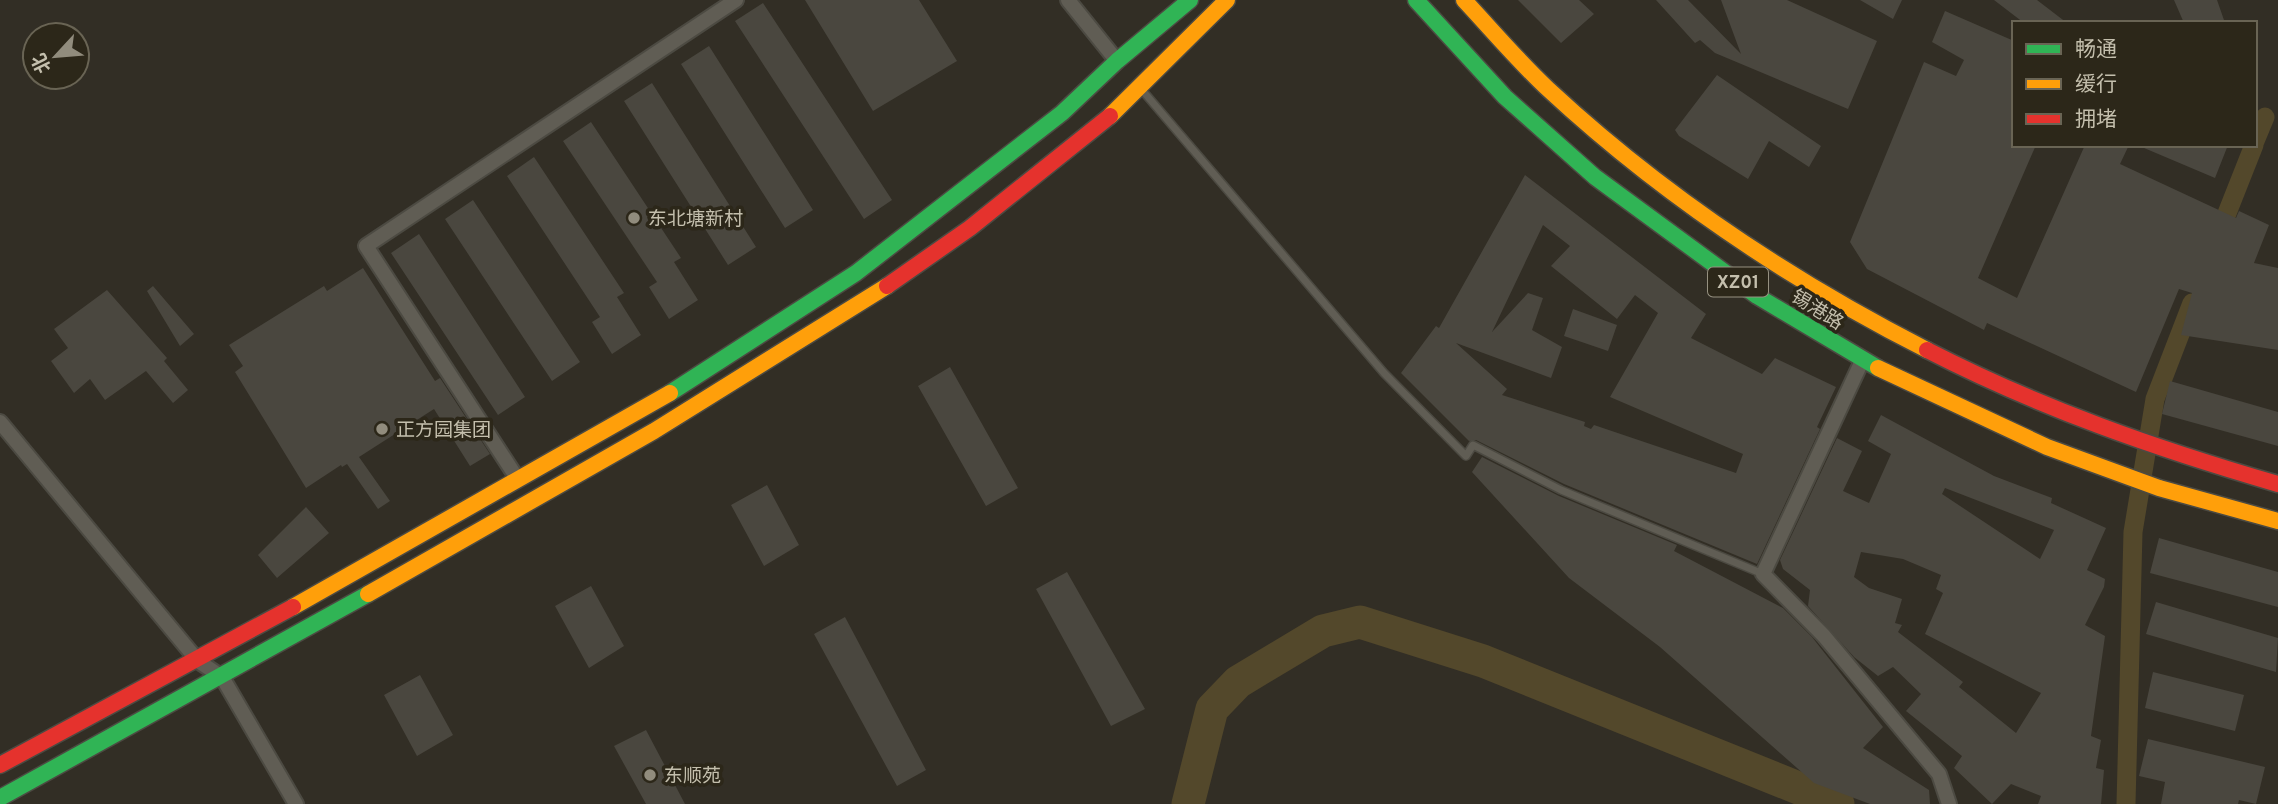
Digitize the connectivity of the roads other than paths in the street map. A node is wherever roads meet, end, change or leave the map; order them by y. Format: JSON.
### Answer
{"nodes":[{"id":1,"x":736,"y":0,"type":"edge"},
{"id":2,"x":1068,"y":0,"type":"edge"},
{"id":3,"x":1191,"y":0,"type":"edge"},
{"id":4,"x":1227,"y":0,"type":"edge"},
{"id":5,"x":1416,"y":0,"type":"edge"},
{"id":6,"x":1464,"y":0,"type":"edge"},
{"id":7,"x":1116,"y":61,"type":"junction"},
{"id":8,"x":1140,"y":87,"type":"junction"},
{"id":9,"x":1862,"y":361,"type":"junction"},
{"id":10,"x":0,"y":422,"type":"edge"},
{"id":11,"x":517,"y":478,"type":"junction"},
{"id":12,"x":2278,"y":484,"type":"edge"},
{"id":13,"x":2278,"y":521,"type":"edge"},
{"id":14,"x":1763,"y":574,"type":"junction"},
{"id":15,"x":198,"y":661,"type":"junction"},
{"id":16,"x":222,"y":677,"type":"junction"},
{"id":17,"x":0,"y":765,"type":"edge"},
{"id":18,"x":0,"y":798,"type":"edge"},
{"id":19,"x":296,"y":804,"type":"edge"},
{"id":20,"x":1949,"y":804,"type":"edge"}],
"edges":[{"from":1,"to":11,"type":"street"},
{"from":2,"to":7,"type":"street"},
{"from":3,"to":7,"type":"street"},
{"from":4,"to":8,"type":"street"},
{"from":5,"to":9,"type":"street","name":"锡港路","number":"XZ01"},
{"from":6,"to":12,"type":"street","name":"锡港路","number":"XZ01"},
{"from":7,"to":11,"type":"street"},
{"from":8,"to":14,"type":"lane"},
{"from":8,"to":16,"type":"street"},
{"from":9,"to":13,"type":"street","name":"锡港路","number":"XZ01"},
{"from":9,"to":14,"type":"street"},
{"from":10,"to":15,"type":"street"},
{"from":11,"to":15,"type":"street"},
{"from":14,"to":20,"type":"street"},
{"from":15,"to":16,"type":"street"},
{"from":15,"to":17,"type":"street"},
{"from":16,"to":18,"type":"street"},
{"from":16,"to":19,"type":"street"}]}
